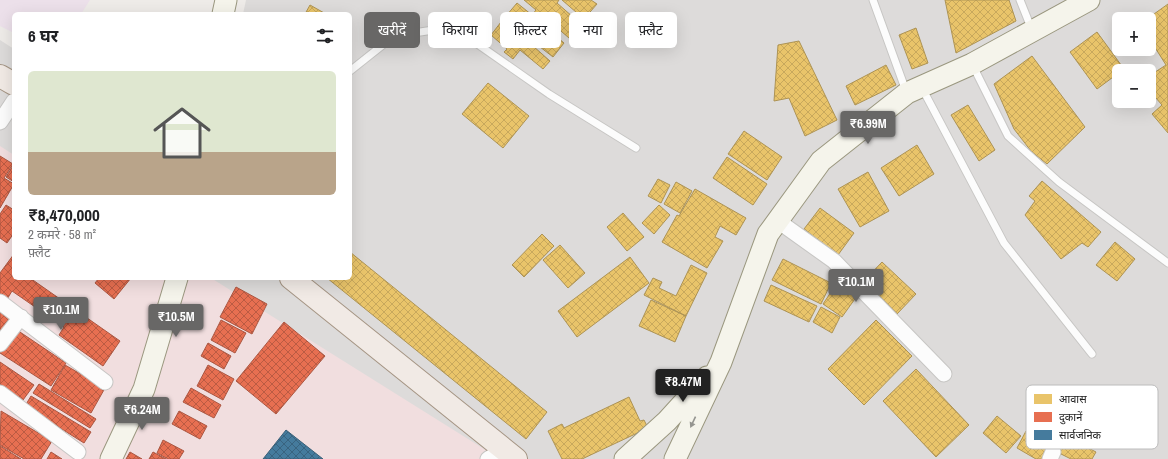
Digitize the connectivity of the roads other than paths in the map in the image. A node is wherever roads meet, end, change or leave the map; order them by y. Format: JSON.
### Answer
{"nodes":[{"id":1,"x":226,"y":0,"type":"edge"},
{"id":2,"x":873,"y":0,"type":"edge"},
{"id":3,"x":1020,"y":0,"type":"edge"},
{"id":4,"x":1089,"y":0,"type":"edge"},
{"id":5,"x":223,"y":12,"type":"edge"},
{"id":6,"x":1032,"y":30,"type":"junction"},
{"id":7,"x":972,"y":64,"type":"junction"},
{"id":8,"x":352,"y":70,"type":"edge"},
{"id":9,"x":0,"y":76,"type":"edge"},
{"id":10,"x":12,"y":83,"type":"edge"},
{"id":11,"x":914,"y":90,"type":"junction"},
{"id":12,"x":12,"y":104,"type":"edge"},
{"id":13,"x":0,"y":122,"type":"edge"},
{"id":14,"x":636,"y":148,"type":"dead end"},
{"id":15,"x":778,"y":221,"type":"junction"},
{"id":16,"x":1168,"y":263,"type":"edge"},
{"id":17,"x":176,"y":280,"type":"edge"},
{"id":18,"x":293,"y":280,"type":"edge"},
{"id":19,"x":0,"y":302,"type":"edge"},
{"id":20,"x":21,"y":317,"type":"junction"},
{"id":21,"x":0,"y":344,"type":"edge"},
{"id":22,"x":1092,"y":354,"type":"dead end"},
{"id":23,"x":721,"y":362,"type":"junction"},
{"id":24,"x":944,"y":374,"type":"dead end"},
{"id":25,"x":105,"y":382,"type":"dead end"},
{"id":26,"x":0,"y":393,"type":"edge"},
{"id":27,"x":658,"y":429,"type":"junction"},
{"id":28,"x":78,"y":452,"type":"dead end"},
{"id":29,"x":503,"y":456,"type":"edge"},
{"id":30,"x":677,"y":457,"type":"edge"},
{"id":31,"x":111,"y":459,"type":"edge"},
{"id":32,"x":625,"y":459,"type":"edge"}],
"edges":[{"from":1,"to":5,"type":"street"},
{"from":2,"to":11,"type":"lane"},
{"from":3,"to":6,"type":"lane"},
{"from":4,"to":6,"type":"street"},
{"from":6,"to":7,"type":"street"},
{"from":7,"to":11,"type":"street"},
{"from":7,"to":16,"type":"lane"},
{"from":8,"to":14,"type":"lane"},
{"from":9,"to":10,"type":"main road"},
{"from":11,"to":15,"type":"street"},
{"from":11,"to":22,"type":"lane"},
{"from":12,"to":13,"type":"street"},
{"from":15,"to":23,"type":"street"},
{"from":15,"to":24,"type":"street"},
{"from":17,"to":31,"type":"street"},
{"from":18,"to":29,"type":"main road"},
{"from":19,"to":20,"type":"street"},
{"from":20,"to":21,"type":"street"},
{"from":20,"to":25,"type":"street"},
{"from":23,"to":27,"type":"street"},
{"from":23,"to":30,"type":"street","one_way":true},
{"from":26,"to":28,"type":"street"},
{"from":27,"to":30,"type":"street"},
{"from":27,"to":32,"type":"street"}]}
